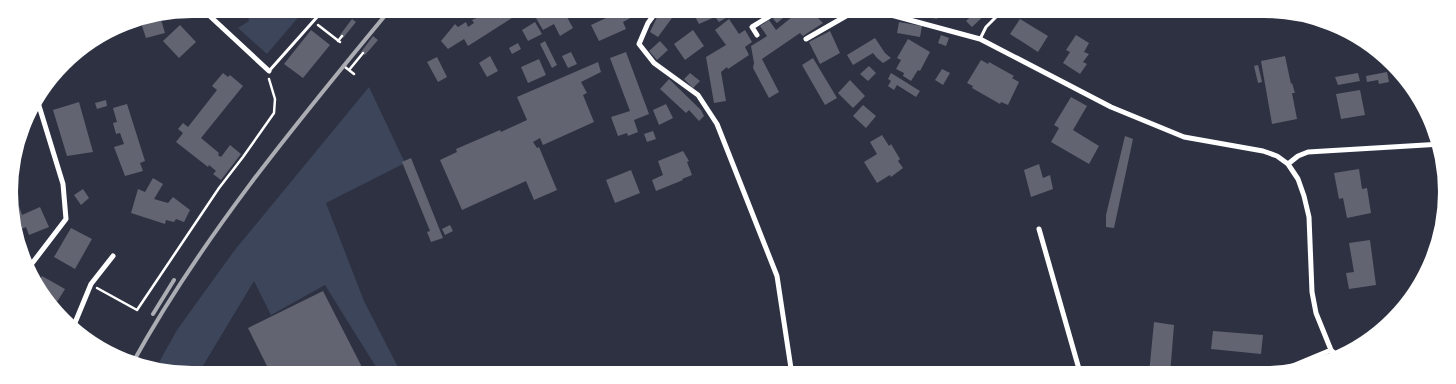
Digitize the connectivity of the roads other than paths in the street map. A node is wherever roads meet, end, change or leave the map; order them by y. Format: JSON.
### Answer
{"nodes":[{"id":1,"x":209,"y":15,"type":"edge"},
{"id":2,"x":319,"y":15,"type":"edge"},
{"id":3,"x":654,"y":15,"type":"edge"},
{"id":4,"x":772,"y":15,"type":"edge"},
{"id":5,"x":848,"y":15,"type":"edge"},
{"id":6,"x":891,"y":15,"type":"edge"},
{"id":7,"x":998,"y":15,"type":"edge"},
{"id":8,"x":757,"y":35,"type":"dead end"},
{"id":9,"x":806,"y":39,"type":"dead end"},
{"id":10,"x":980,"y":39,"type":"junction"},
{"id":11,"x":269,"y":71,"type":"joint"},
{"id":12,"x":38,"y":104,"type":"edge"},
{"id":13,"x":1435,"y":144,"type":"edge"},
{"id":14,"x":1288,"y":164,"type":"junction"},
{"id":15,"x":1039,"y":230,"type":"dead end"},
{"id":16,"x":113,"y":256,"type":"dead end"},
{"id":17,"x":31,"y":265,"type":"edge"},
{"id":18,"x":74,"y":324,"type":"edge"},
{"id":19,"x":1331,"y":350,"type":"junction"},
{"id":20,"x":1336,"y":354,"type":"edge"},
{"id":21,"x":1291,"y":367,"type":"edge"},
{"id":22,"x":791,"y":369,"type":"edge"},
{"id":23,"x":1079,"y":369,"type":"edge"}],
"edges":[{"from":1,"to":11,"type":"street"},
{"from":2,"to":11,"type":"lane"},
{"from":3,"to":22,"type":"street"},
{"from":4,"to":8,"type":"street"},
{"from":5,"to":9,"type":"street"},
{"from":6,"to":10,"type":"street"},
{"from":7,"to":10,"type":"lane"},
{"from":10,"to":14,"type":"street"},
{"from":12,"to":17,"type":"street"},
{"from":13,"to":14,"type":"street"},
{"from":14,"to":19,"type":"street"},
{"from":15,"to":23,"type":"street"},
{"from":16,"to":18,"type":"street"},
{"from":19,"to":20,"type":"street"},
{"from":19,"to":21,"type":"street"}]}
